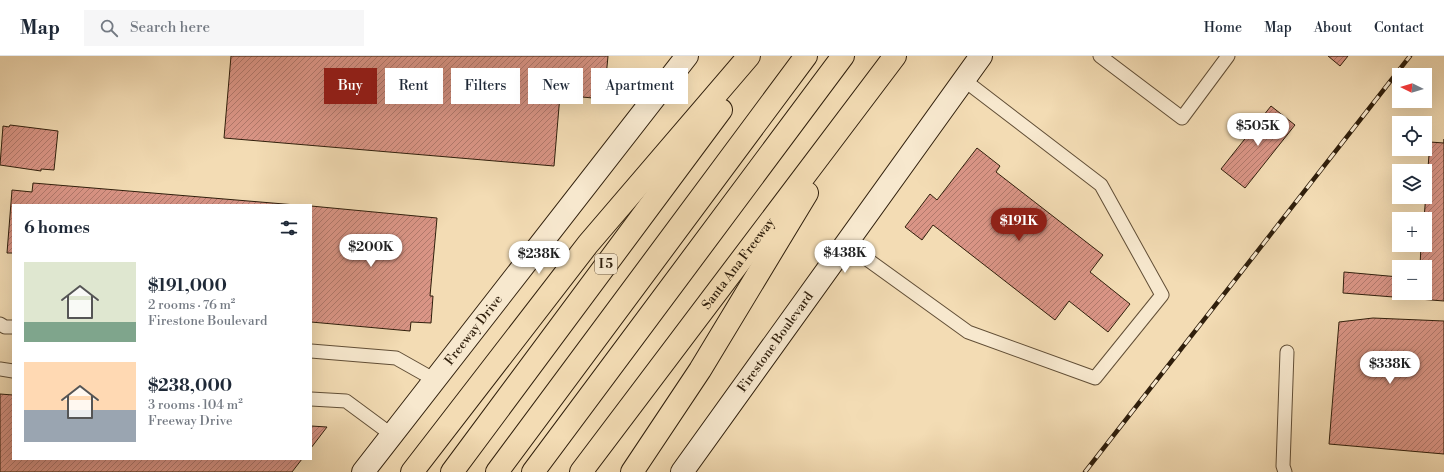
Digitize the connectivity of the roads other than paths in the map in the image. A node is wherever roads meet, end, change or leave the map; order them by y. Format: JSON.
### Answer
{"nodes":[{"id":1,"x":687,"y":56,"type":"edge"},
{"id":2,"x":749,"y":56,"type":"edge"},
{"id":3,"x":761,"y":56,"type":"edge"},
{"id":4,"x":806,"y":56,"type":"edge"},
{"id":5,"x":843,"y":56,"type":"edge"},
{"id":6,"x":895,"y":56,"type":"edge"},
{"id":7,"x":981,"y":56,"type":"edge"},
{"id":8,"x":1100,"y":56,"type":"edge"},
{"id":9,"x":1228,"y":56,"type":"edge"},
{"id":10,"x":964,"y":80,"type":"junction"},
{"id":11,"x":867,"y":93,"type":"junction"},
{"id":12,"x":846,"y":244,"type":"junction"},
{"id":13,"x":0,"y":324,"type":"edge"},
{"id":14,"x":12,"y":327,"type":"edge"},
{"id":15,"x":312,"y":351,"type":"edge"},
{"id":16,"x":1287,"y":352,"type":"dead end"},
{"id":17,"x":0,"y":369,"type":"edge"},
{"id":18,"x":12,"y":371,"type":"edge"},
{"id":19,"x":435,"y":380,"type":"junction"},
{"id":20,"x":312,"y":399,"type":"edge"},
{"id":21,"x":392,"y":435,"type":"junction"},
{"id":22,"x":363,"y":472,"type":"edge"},
{"id":23,"x":412,"y":472,"type":"edge"},
{"id":24,"x":452,"y":472,"type":"edge"},
{"id":25,"x":497,"y":472,"type":"edge"},
{"id":26,"x":534,"y":472,"type":"edge"},
{"id":27,"x":581,"y":472,"type":"edge"},
{"id":28,"x":632,"y":472,"type":"edge"},
{"id":29,"x":682,"y":472,"type":"edge"},
{"id":30,"x":1285,"y":472,"type":"edge"}],
"edges":[{"from":1,"to":19,"type":"street","name":"Freeway Drive"},
{"from":2,"to":23,"type":"highway"},
{"from":3,"to":24,"type":"highway","number":"I 5"},
{"from":4,"to":25,"type":"highway"},
{"from":5,"to":26,"type":"highway"},
{"from":6,"to":11,"type":"highway","name":"Santa Ana Freeway"},
{"from":7,"to":10,"type":"street","name":"Firestone Boulevard"},
{"from":8,"to":9,"type":"lane"},
{"from":10,"to":12,"type":"street","name":"Firestone Boulevard"},
{"from":10,"to":12,"type":"lane"},
{"from":11,"to":27,"type":"highway","name":"Santa Ana Freeway"},
{"from":11,"to":28,"type":"highway"},
{"from":12,"to":29,"type":"street","name":"Firestone Boulevard"},
{"from":13,"to":14,"type":"lane"},
{"from":15,"to":19,"type":"lane"},
{"from":16,"to":30,"type":"lane"},
{"from":17,"to":18,"type":"lane"},
{"from":19,"to":21,"type":"street","name":"Freeway Drive"},
{"from":20,"to":21,"type":"lane"},
{"from":21,"to":22,"type":"street","name":"Freeway Drive"}]}
